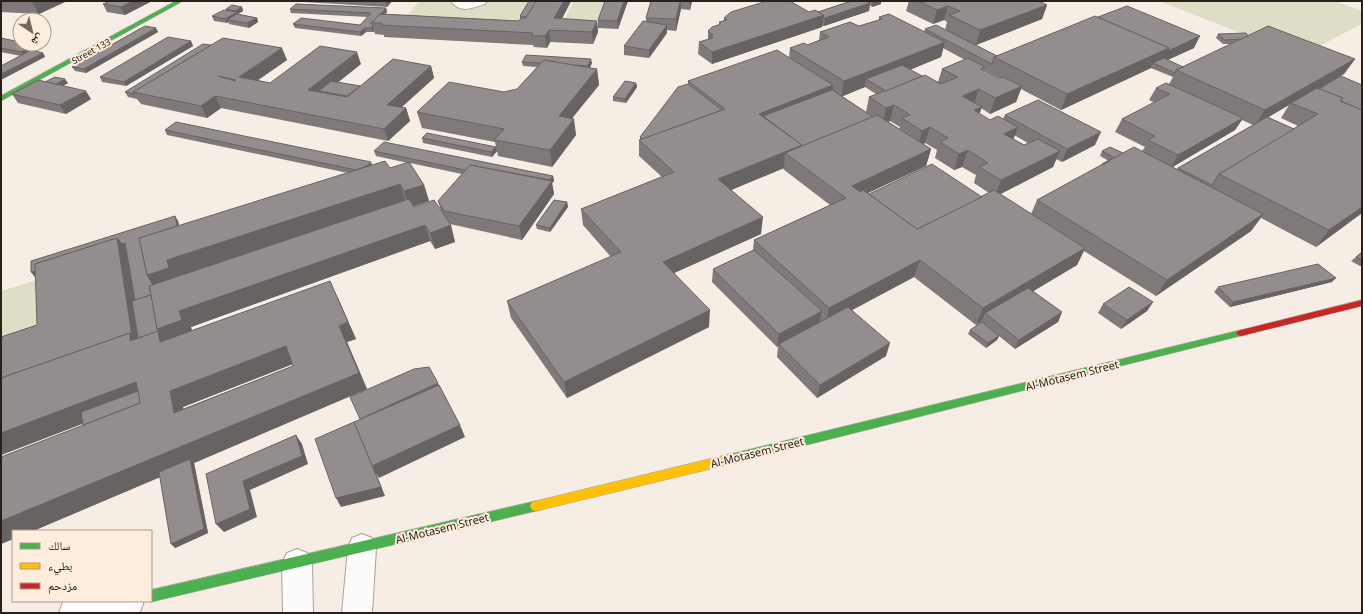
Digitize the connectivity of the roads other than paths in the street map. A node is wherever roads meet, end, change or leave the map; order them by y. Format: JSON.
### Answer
{"nodes":[{"id":1,"x":180,"y":1,"type":"edge"},
{"id":2,"x":458,"y":1,"type":"edge"},
{"id":3,"x":480,"y":1,"type":"edge"},
{"id":4,"x":1,"y":99,"type":"edge"},
{"id":5,"x":1362,"y":303,"type":"edge"},
{"id":6,"x":362,"y":548,"type":"junction"},
{"id":7,"x":297,"y":563,"type":"junction"},
{"id":8,"x":152,"y":596,"type":"edge"},
{"id":9,"x":124,"y":602,"type":"edge"},
{"id":10,"x":74,"y":613,"type":"edge"},
{"id":11,"x":298,"y":613,"type":"edge"},
{"id":12,"x":356,"y":613,"type":"edge"}],
"edges":[{"from":1,"to":4,"type":"street","name":"Street 133"},
{"from":2,"to":3,"type":"street"},
{"from":5,"to":6,"type":"street","name":"Al-Motasem Street"},
{"from":6,"to":7,"type":"street","name":"Al-Motasem Street"},
{"from":6,"to":12,"type":"street"},
{"from":7,"to":8,"type":"street","name":"Al-Motasem Street"},
{"from":7,"to":11,"type":"street"},
{"from":9,"to":10,"type":"street"}]}
